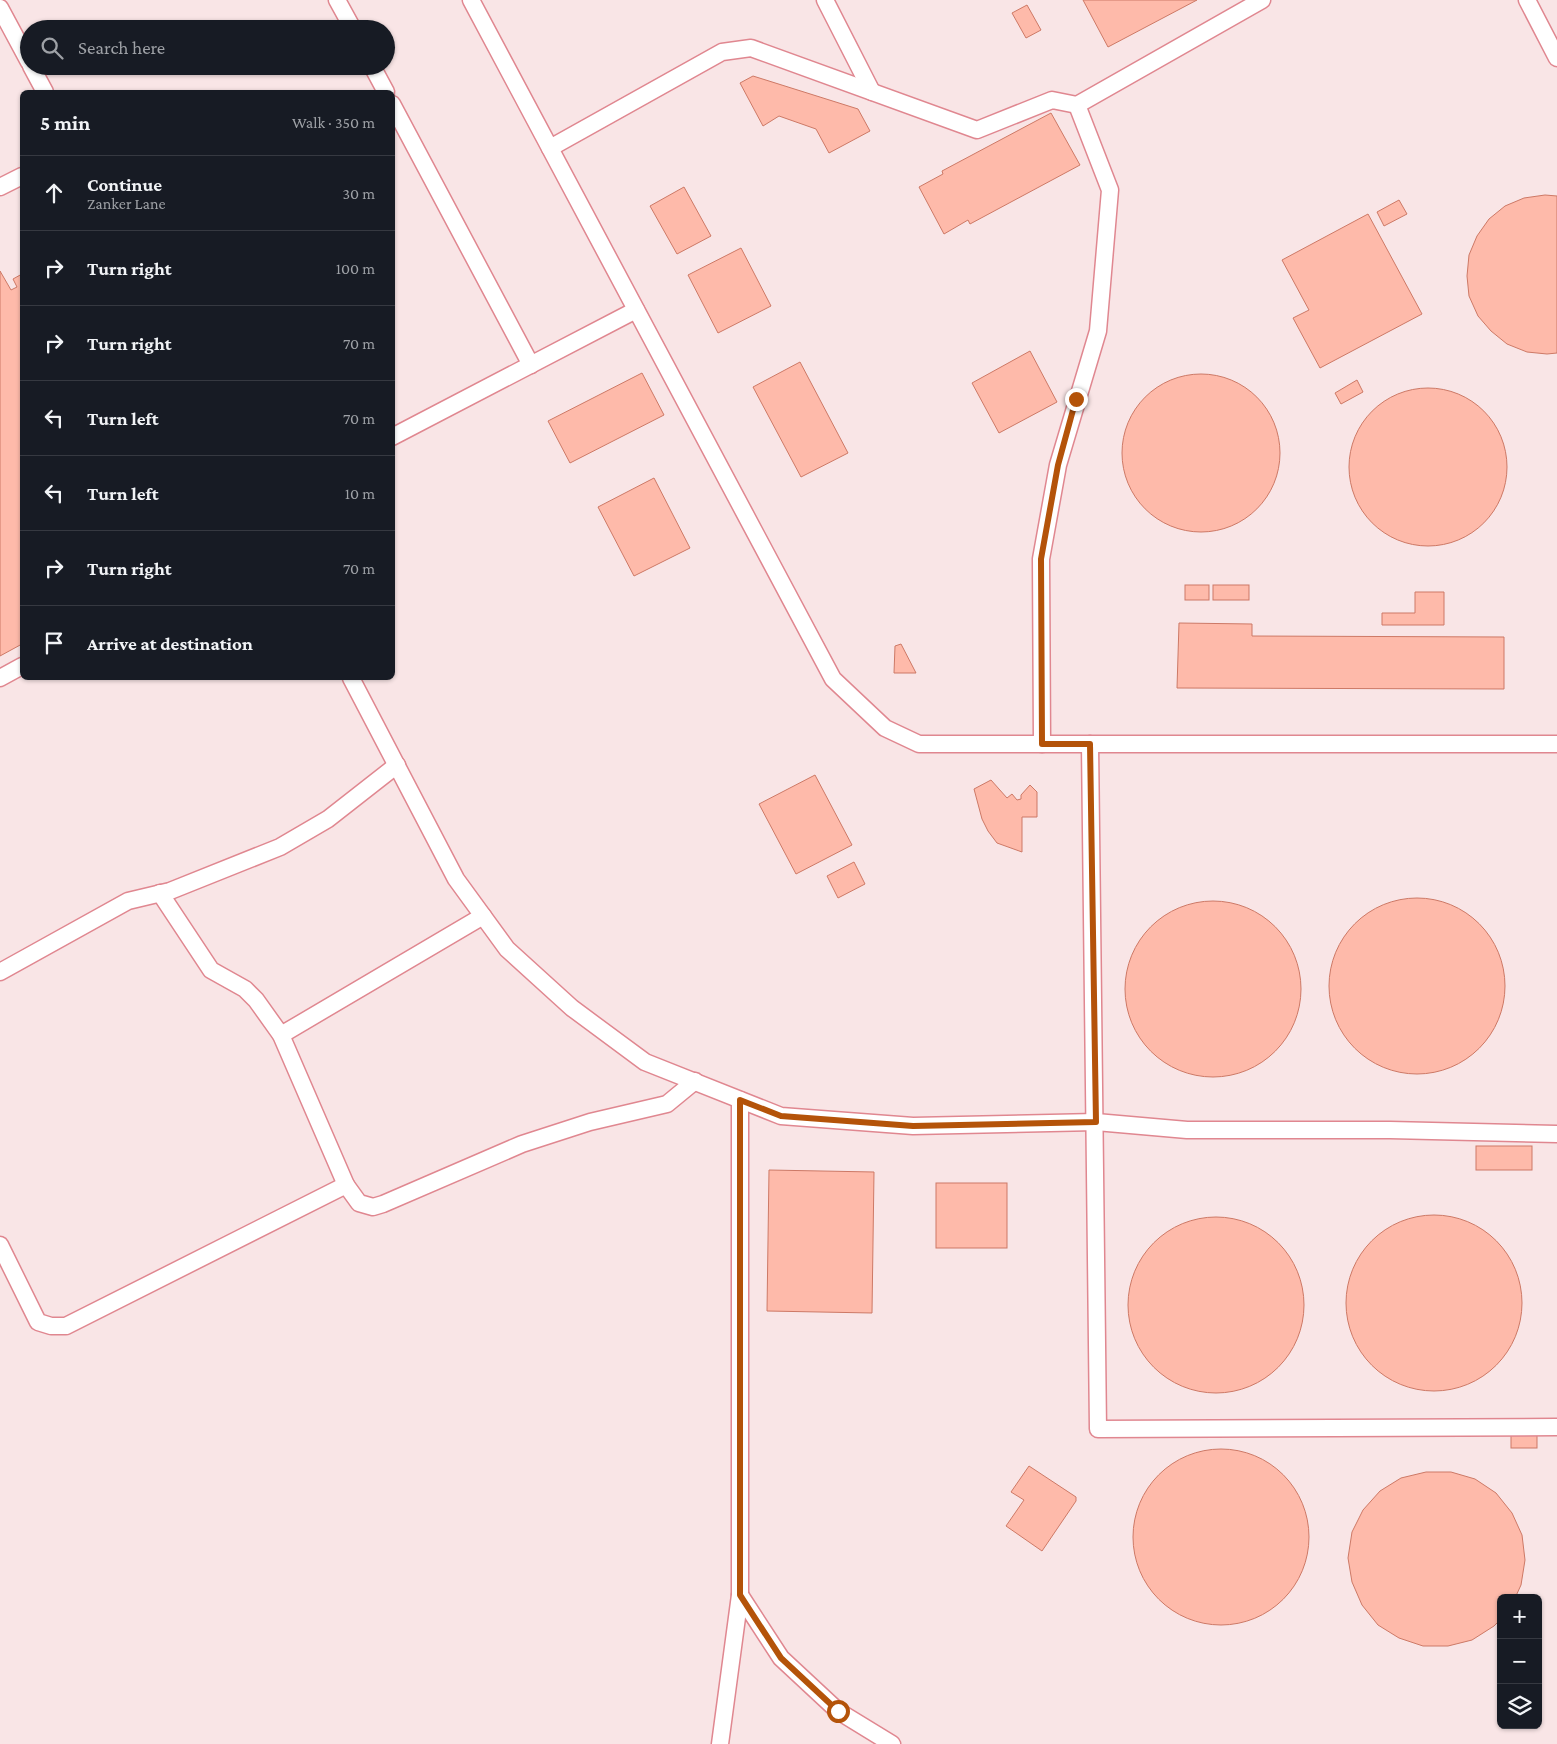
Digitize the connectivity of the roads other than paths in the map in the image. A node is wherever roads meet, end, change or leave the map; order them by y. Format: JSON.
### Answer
{"nodes":[{"id":1,"x":337,"y":0,"type":"edge"},
{"id":2,"x":471,"y":0,"type":"edge"},
{"id":3,"x":825,"y":0,"type":"edge"},
{"id":4,"x":1262,"y":0,"type":"edge"},
{"id":5,"x":1527,"y":0,"type":"edge"},
{"id":6,"x":0,"y":8,"type":"edge"},
{"id":7,"x":348,"y":20,"type":"edge"},
{"id":8,"x":20,"y":45,"type":"edge"},
{"id":9,"x":1557,"y":58,"type":"edge"},
{"id":10,"x":36,"y":75,"type":"edge"},
{"id":11,"x":377,"y":75,"type":"edge"},
{"id":12,"x":44,"y":90,"type":"edge"},
{"id":13,"x":385,"y":90,"type":"edge"},
{"id":14,"x":872,"y":92,"type":"junction"},
{"id":15,"x":1077,"y":105,"type":"junction"},
{"id":16,"x":395,"y":110,"type":"edge"},
{"id":17,"x":550,"y":148,"type":"junction"},
{"id":18,"x":20,"y":177,"type":"edge"},
{"id":19,"x":0,"y":187,"type":"edge"},
{"id":20,"x":636,"y":310,"type":"junction"},
{"id":21,"x":531,"y":365,"type":"junction"},
{"id":22,"x":395,"y":435,"type":"edge"},
{"id":23,"x":20,"y":667,"type":"edge"},
{"id":24,"x":0,"y":678,"type":"edge"},
{"id":25,"x":352,"y":680,"type":"edge"},
{"id":26,"x":1042,"y":744,"type":"junction"},
{"id":27,"x":1090,"y":744,"type":"junction"},
{"id":28,"x":1557,"y":744,"type":"edge"},
{"id":29,"x":397,"y":765,"type":"junction"},
{"id":30,"x":160,"y":893,"type":"junction"},
{"id":31,"x":483,"y":916,"type":"junction"},
{"id":32,"x":0,"y":972,"type":"edge"},
{"id":33,"x":281,"y":1035,"type":"junction"},
{"id":34,"x":694,"y":1082,"type":"junction"},
{"id":35,"x":740,"y":1100,"type":"junction"},
{"id":36,"x":1096,"y":1122,"type":"junction"},
{"id":37,"x":1557,"y":1134,"type":"edge"},
{"id":38,"x":346,"y":1184,"type":"junction"},
{"id":39,"x":0,"y":1245,"type":"edge"},
{"id":40,"x":1557,"y":1427,"type":"edge"},
{"id":41,"x":740,"y":1595,"type":"junction"},
{"id":42,"x":720,"y":1744,"type":"edge"},
{"id":43,"x":892,"y":1744,"type":"edge"}],
"edges":[{"from":1,"to":7,"type":"lane"},
{"from":2,"to":17,"type":"lane"},
{"from":3,"to":14,"type":"lane"},
{"from":4,"to":15,"type":"lane"},
{"from":5,"to":9,"type":"lane"},
{"from":6,"to":8,"type":"lane"},
{"from":10,"to":12,"type":"lane"},
{"from":11,"to":13,"type":"lane"},
{"from":14,"to":15,"type":"lane"},
{"from":14,"to":17,"type":"lane"},
{"from":15,"to":26,"type":"lane"},
{"from":16,"to":21,"type":"lane"},
{"from":17,"to":20,"type":"lane"},
{"from":18,"to":19,"type":"lane"},
{"from":20,"to":21,"type":"lane"},
{"from":20,"to":26,"type":"lane"},
{"from":21,"to":22,"type":"lane"},
{"from":23,"to":24,"type":"lane"},
{"from":25,"to":29,"type":"lane"},
{"from":26,"to":27,"type":"lane"},
{"from":27,"to":28,"type":"lane"},
{"from":27,"to":36,"type":"lane"},
{"from":29,"to":30,"type":"lane"},
{"from":29,"to":31,"type":"lane"},
{"from":30,"to":32,"type":"lane"},
{"from":30,"to":33,"type":"lane"},
{"from":31,"to":33,"type":"lane"},
{"from":31,"to":34,"type":"lane"},
{"from":33,"to":38,"type":"lane"},
{"from":34,"to":35,"type":"lane"},
{"from":34,"to":38,"type":"lane"},
{"from":35,"to":36,"type":"lane"},
{"from":35,"to":41,"type":"lane"},
{"from":36,"to":37,"type":"lane"},
{"from":36,"to":40,"type":"lane"},
{"from":38,"to":39,"type":"lane"},
{"from":41,"to":42,"type":"lane"},
{"from":41,"to":43,"type":"lane"}]}
